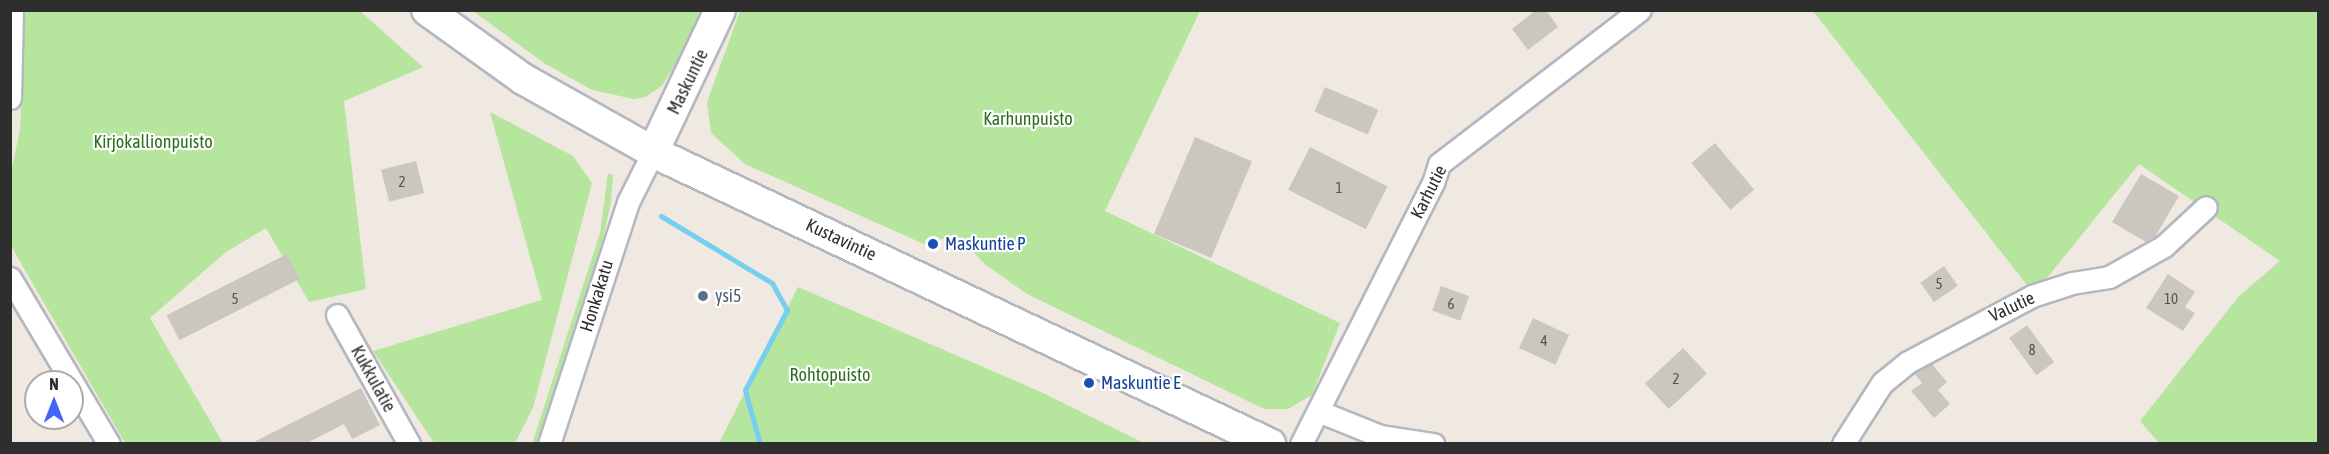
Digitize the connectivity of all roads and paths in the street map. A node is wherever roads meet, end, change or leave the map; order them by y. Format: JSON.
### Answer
{"nodes":[{"id":1,"x":12,"y":10,"type":"edge"},
{"id":2,"x":427,"y":10,"type":"edge"},
{"id":3,"x":720,"y":10,"type":"edge"},
{"id":4,"x":1640,"y":10,"type":"edge"},
{"id":5,"x":10,"y":98,"type":"edge"},
{"id":6,"x":653,"y":152,"type":"junction"},
{"id":7,"x":2206,"y":207,"type":"dead end"},
{"id":8,"x":10,"y":278,"type":"edge"},
{"id":9,"x":338,"y":315,"type":"dead end"},
{"id":10,"x":1318,"y":411,"type":"junction"},
{"id":11,"x":109,"y":444,"type":"edge"},
{"id":12,"x":409,"y":444,"type":"edge"},
{"id":13,"x":549,"y":444,"type":"edge"},
{"id":14,"x":1270,"y":444,"type":"edge"},
{"id":15,"x":1301,"y":444,"type":"edge"},
{"id":16,"x":1433,"y":444,"type":"edge"},
{"id":17,"x":1843,"y":444,"type":"edge"}],
"edges":[{"from":1,"to":5,"type":"street"},
{"from":2,"to":6,"type":"main road","name":"Kustavintie"},
{"from":3,"to":6,"type":"main road","name":"Maskuntie"},
{"from":4,"to":10,"type":"street","name":"Karhutie"},
{"from":6,"to":13,"type":"street","name":"Honkakatu"},
{"from":6,"to":14,"type":"main road","name":"Kustavintie"},
{"from":7,"to":17,"type":"street","name":"Valutie"},
{"from":8,"to":11,"type":"street"},
{"from":9,"to":12,"type":"street","name":"Kukkulatie"},
{"from":10,"to":15,"type":"street","name":"Karhutie"},
{"from":10,"to":16,"type":"street"}]}
